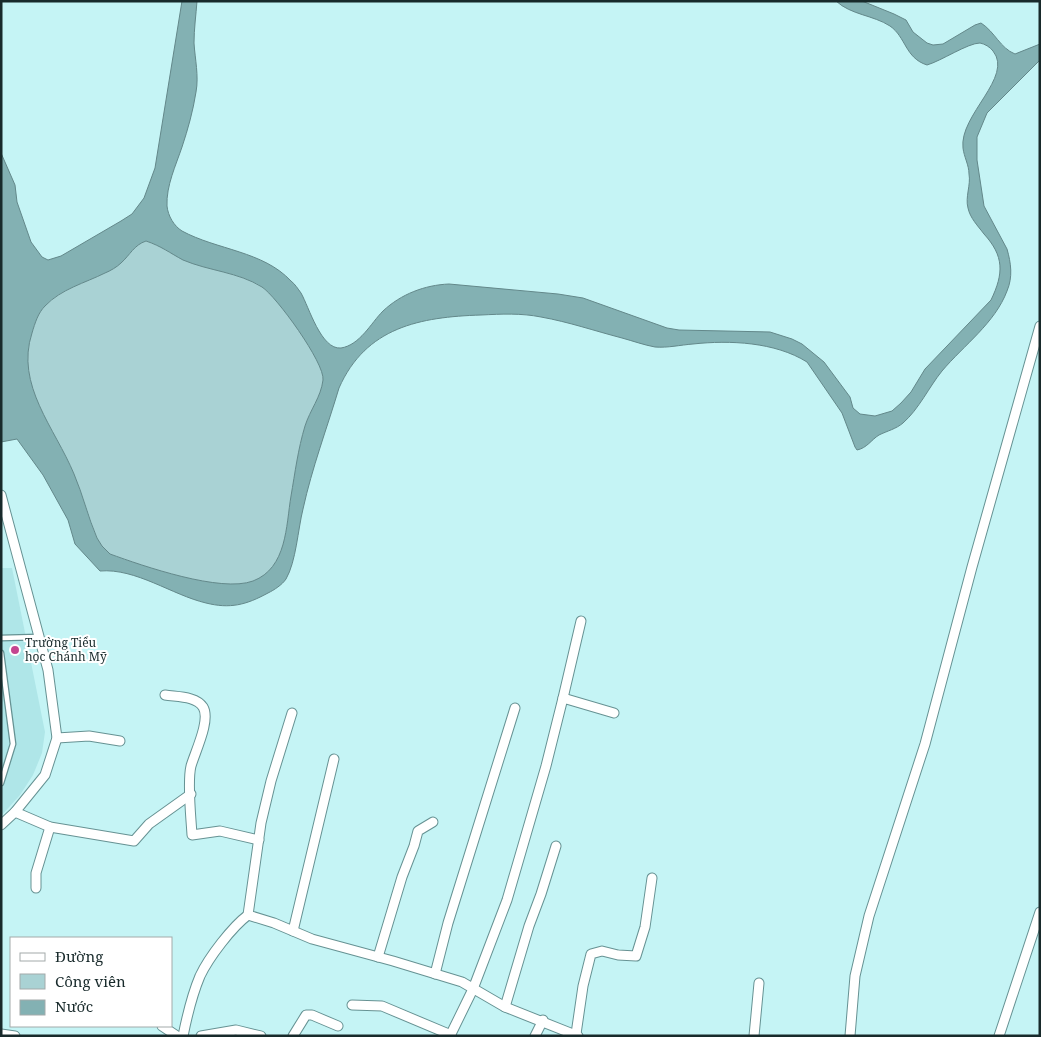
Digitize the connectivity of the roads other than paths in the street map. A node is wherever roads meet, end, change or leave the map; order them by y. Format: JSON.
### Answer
{"nodes":[{"id":1,"x":1040,"y":326,"type":"edge"},
{"id":2,"x":1,"y":495,"type":"edge"},
{"id":3,"x":581,"y":622,"type":"dead end"},
{"id":4,"x":40,"y":637,"type":"junction"},
{"id":5,"x":1,"y":638,"type":"edge"},
{"id":6,"x":1,"y":652,"type":"edge"},
{"id":7,"x":165,"y":695,"type":"dead end"},
{"id":8,"x":564,"y":698,"type":"junction"},
{"id":9,"x":4,"y":699,"type":"edge"},
{"id":10,"x":515,"y":708,"type":"dead end"},
{"id":11,"x":614,"y":712,"type":"dead end"},
{"id":12,"x":292,"y":713,"type":"dead end"},
{"id":13,"x":57,"y":738,"type":"junction"},
{"id":14,"x":120,"y":741,"type":"dead end"},
{"id":15,"x":334,"y":759,"type":"dead end"},
{"id":16,"x":1,"y":782,"type":"edge"},
{"id":17,"x":191,"y":794,"type":"junction"},
{"id":18,"x":15,"y":812,"type":"junction"},
{"id":19,"x":2,"y":822,"type":"edge"},
{"id":20,"x":433,"y":822,"type":"dead end"},
{"id":21,"x":50,"y":827,"type":"junction"},
{"id":22,"x":259,"y":840,"type":"junction"},
{"id":23,"x":556,"y":846,"type":"dead end"},
{"id":24,"x":652,"y":878,"type":"dead end"},
{"id":25,"x":36,"y":888,"type":"dead end"},
{"id":26,"x":1040,"y":912,"type":"edge"},
{"id":27,"x":248,"y":915,"type":"junction"},
{"id":28,"x":293,"y":931,"type":"junction"},
{"id":29,"x":378,"y":957,"type":"junction"},
{"id":30,"x":434,"y":974,"type":"junction"},
{"id":31,"x":759,"y":983,"type":"dead end"},
{"id":32,"x":473,"y":989,"type":"junction"},
{"id":33,"x":352,"y":1005,"type":"dead end"},
{"id":34,"x":505,"y":1007,"type":"junction"},
{"id":35,"x":543,"y":1020,"type":"junction"},
{"id":36,"x":338,"y":1026,"type":"dead end"},
{"id":37,"x":164,"y":1027,"type":"edge"},
{"id":38,"x":1,"y":1034,"type":"edge"},
{"id":39,"x":450,"y":1035,"type":"edge"},
{"id":40,"x":577,"y":1035,"type":"edge"},
{"id":41,"x":15,"y":1036,"type":"edge"},
{"id":42,"x":177,"y":1036,"type":"edge"},
{"id":43,"x":183,"y":1036,"type":"edge"},
{"id":44,"x":201,"y":1036,"type":"edge"},
{"id":45,"x":261,"y":1036,"type":"edge"},
{"id":46,"x":292,"y":1036,"type":"edge"},
{"id":47,"x":535,"y":1036,"type":"edge"},
{"id":48,"x":754,"y":1036,"type":"edge"},
{"id":49,"x":850,"y":1036,"type":"edge"},
{"id":50,"x":999,"y":1036,"type":"edge"}],
"edges":[{"from":1,"to":49,"type":"street"},
{"from":2,"to":4,"type":"street"},
{"from":3,"to":8,"type":"street"},
{"from":4,"to":5,"type":"lane"},
{"from":4,"to":13,"type":"street"},
{"from":6,"to":9,"type":"lane"},
{"from":7,"to":17,"type":"street"},
{"from":8,"to":11,"type":"street"},
{"from":8,"to":32,"type":"street"},
{"from":9,"to":16,"type":"lane"},
{"from":10,"to":30,"type":"street"},
{"from":12,"to":22,"type":"street"},
{"from":13,"to":14,"type":"street"},
{"from":13,"to":18,"type":"street"},
{"from":15,"to":28,"type":"street"},
{"from":17,"to":21,"type":"street"},
{"from":17,"to":22,"type":"street"},
{"from":18,"to":19,"type":"street"},
{"from":18,"to":21,"type":"street"},
{"from":20,"to":29,"type":"street"},
{"from":21,"to":25,"type":"street"},
{"from":22,"to":27,"type":"street"},
{"from":23,"to":34,"type":"street"},
{"from":24,"to":40,"type":"street"},
{"from":26,"to":50,"type":"street"},
{"from":27,"to":28,"type":"street"},
{"from":27,"to":43,"type":"street"},
{"from":28,"to":29,"type":"street"},
{"from":29,"to":30,"type":"street"},
{"from":30,"to":32,"type":"street"},
{"from":31,"to":48,"type":"street"},
{"from":32,"to":34,"type":"street"},
{"from":32,"to":39,"type":"street"},
{"from":33,"to":39,"type":"street"},
{"from":34,"to":35,"type":"street"},
{"from":35,"to":40,"type":"street"},
{"from":35,"to":47,"type":"street"},
{"from":36,"to":46,"type":"street"},
{"from":37,"to":42,"type":"street"},
{"from":38,"to":41,"type":"street"},
{"from":44,"to":45,"type":"street"}]}
